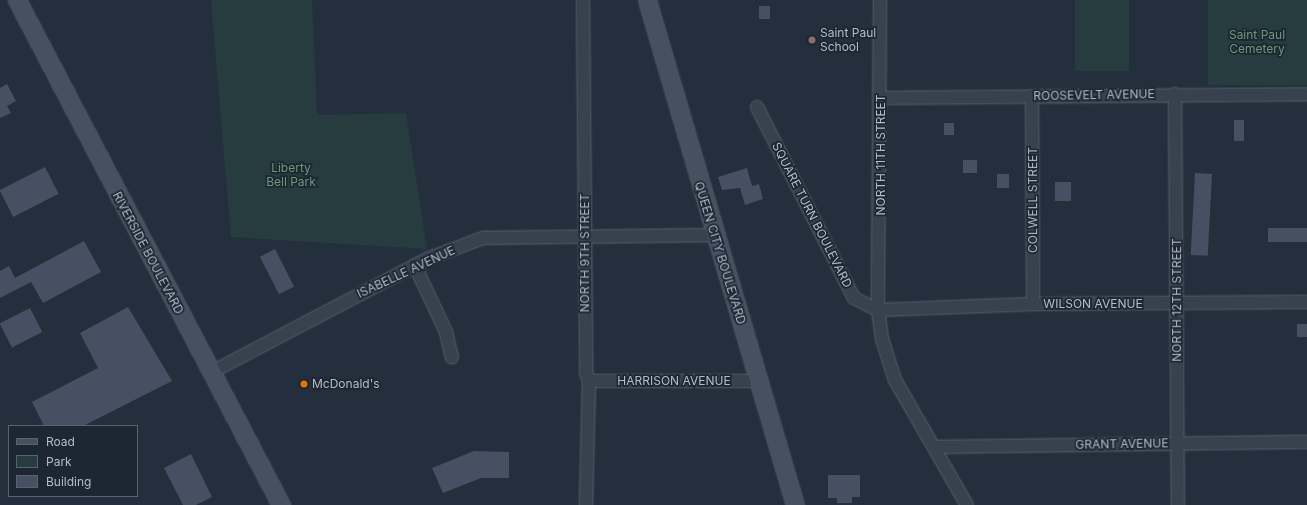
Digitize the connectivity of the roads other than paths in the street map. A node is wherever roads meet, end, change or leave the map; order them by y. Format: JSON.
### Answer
{"nodes":[{"id":1,"x":17,"y":0,"type":"edge"},
{"id":2,"x":583,"y":0,"type":"edge"},
{"id":3,"x":647,"y":0,"type":"edge"},
{"id":4,"x":880,"y":0,"type":"edge"},
{"id":5,"x":1175,"y":94,"type":"junction"},
{"id":6,"x":1307,"y":94,"type":"edge"},
{"id":7,"x":1032,"y":96,"type":"junction"},
{"id":8,"x":882,"y":98,"type":"junction"},
{"id":9,"x":758,"y":107,"type":"dead end"},
{"id":10,"x":585,"y":235,"type":"junction"},
{"id":11,"x":715,"y":235,"type":"junction"},
{"id":12,"x":415,"y":266,"type":"junction"},
{"id":13,"x":1307,"y":302,"type":"edge"},
{"id":14,"x":1178,"y":303,"type":"junction"},
{"id":15,"x":1033,"y":304,"type":"junction"},
{"id":16,"x":878,"y":310,"type":"junction"},
{"id":17,"x":452,"y":357,"type":"dead end"},
{"id":18,"x":210,"y":373,"type":"junction"},
{"id":19,"x":589,"y":381,"type":"junction"},
{"id":20,"x":759,"y":381,"type":"junction"},
{"id":21,"x":1307,"y":442,"type":"edge"},
{"id":22,"x":1178,"y":443,"type":"junction"},
{"id":23,"x":937,"y":447,"type":"junction"},
{"id":24,"x":281,"y":505,"type":"edge"},
{"id":25,"x":586,"y":505,"type":"edge"},
{"id":26,"x":795,"y":505,"type":"edge"},
{"id":27,"x":967,"y":505,"type":"edge"},
{"id":28,"x":1178,"y":505,"type":"edge"}],
"edges":[{"from":1,"to":18,"type":"main road","name":"RIVERSIDE BOULEVARD"},
{"from":2,"to":10,"type":"street","name":"NORTH 9TH STREET"},
{"from":3,"to":11,"type":"main road","name":"QUEEN CITY BOULEVARD"},
{"from":4,"to":8,"type":"street","name":"NORTH 11TH STREET"},
{"from":5,"to":6,"type":"street","name":"ROOSEVELT AVENUE"},
{"from":5,"to":7,"type":"street","name":"ROOSEVELT AVENUE"},
{"from":5,"to":14,"type":"street","name":"NORTH 12TH STREET"},
{"from":7,"to":8,"type":"street","name":"ROOSEVELT AVENUE"},
{"from":7,"to":15,"type":"street","name":"COLWELL STREET"},
{"from":8,"to":16,"type":"street","name":"NORTH 11TH STREET"},
{"from":9,"to":16,"type":"street","name":"SQUARE TURN BOULEVARD"},
{"from":10,"to":11,"type":"street","name":"ISABELLE AVENUE"},
{"from":10,"to":12,"type":"street","name":"ISABELLE AVENUE"},
{"from":10,"to":19,"type":"street","name":"NORTH 9TH STREET"},
{"from":11,"to":20,"type":"main road","name":"QUEEN CITY BOULEVARD"},
{"from":12,"to":17,"type":"street"},
{"from":12,"to":18,"type":"street","name":"ISABELLE AVENUE"},
{"from":13,"to":14,"type":"street","name":"WILSON AVENUE"},
{"from":14,"to":15,"type":"street","name":"WILSON AVENUE"},
{"from":14,"to":22,"type":"street","name":"NORTH 12TH STREET"},
{"from":15,"to":16,"type":"street","name":"WILSON AVENUE"},
{"from":16,"to":23,"type":"street"},
{"from":18,"to":24,"type":"main road","name":"RIVERSIDE BOULEVARD"},
{"from":19,"to":20,"type":"street","name":"HARRISON AVENUE"},
{"from":19,"to":25,"type":"street","name":"NORTH 9TH STREET"},
{"from":20,"to":26,"type":"main road","name":"QUEEN CITY BOULEVARD"},
{"from":21,"to":22,"type":"street","name":"GRANT AVENUE"},
{"from":22,"to":23,"type":"street","name":"GRANT AVENUE"},
{"from":22,"to":28,"type":"street","name":"NORTH 12TH STREET"},
{"from":23,"to":27,"type":"street"}]}
